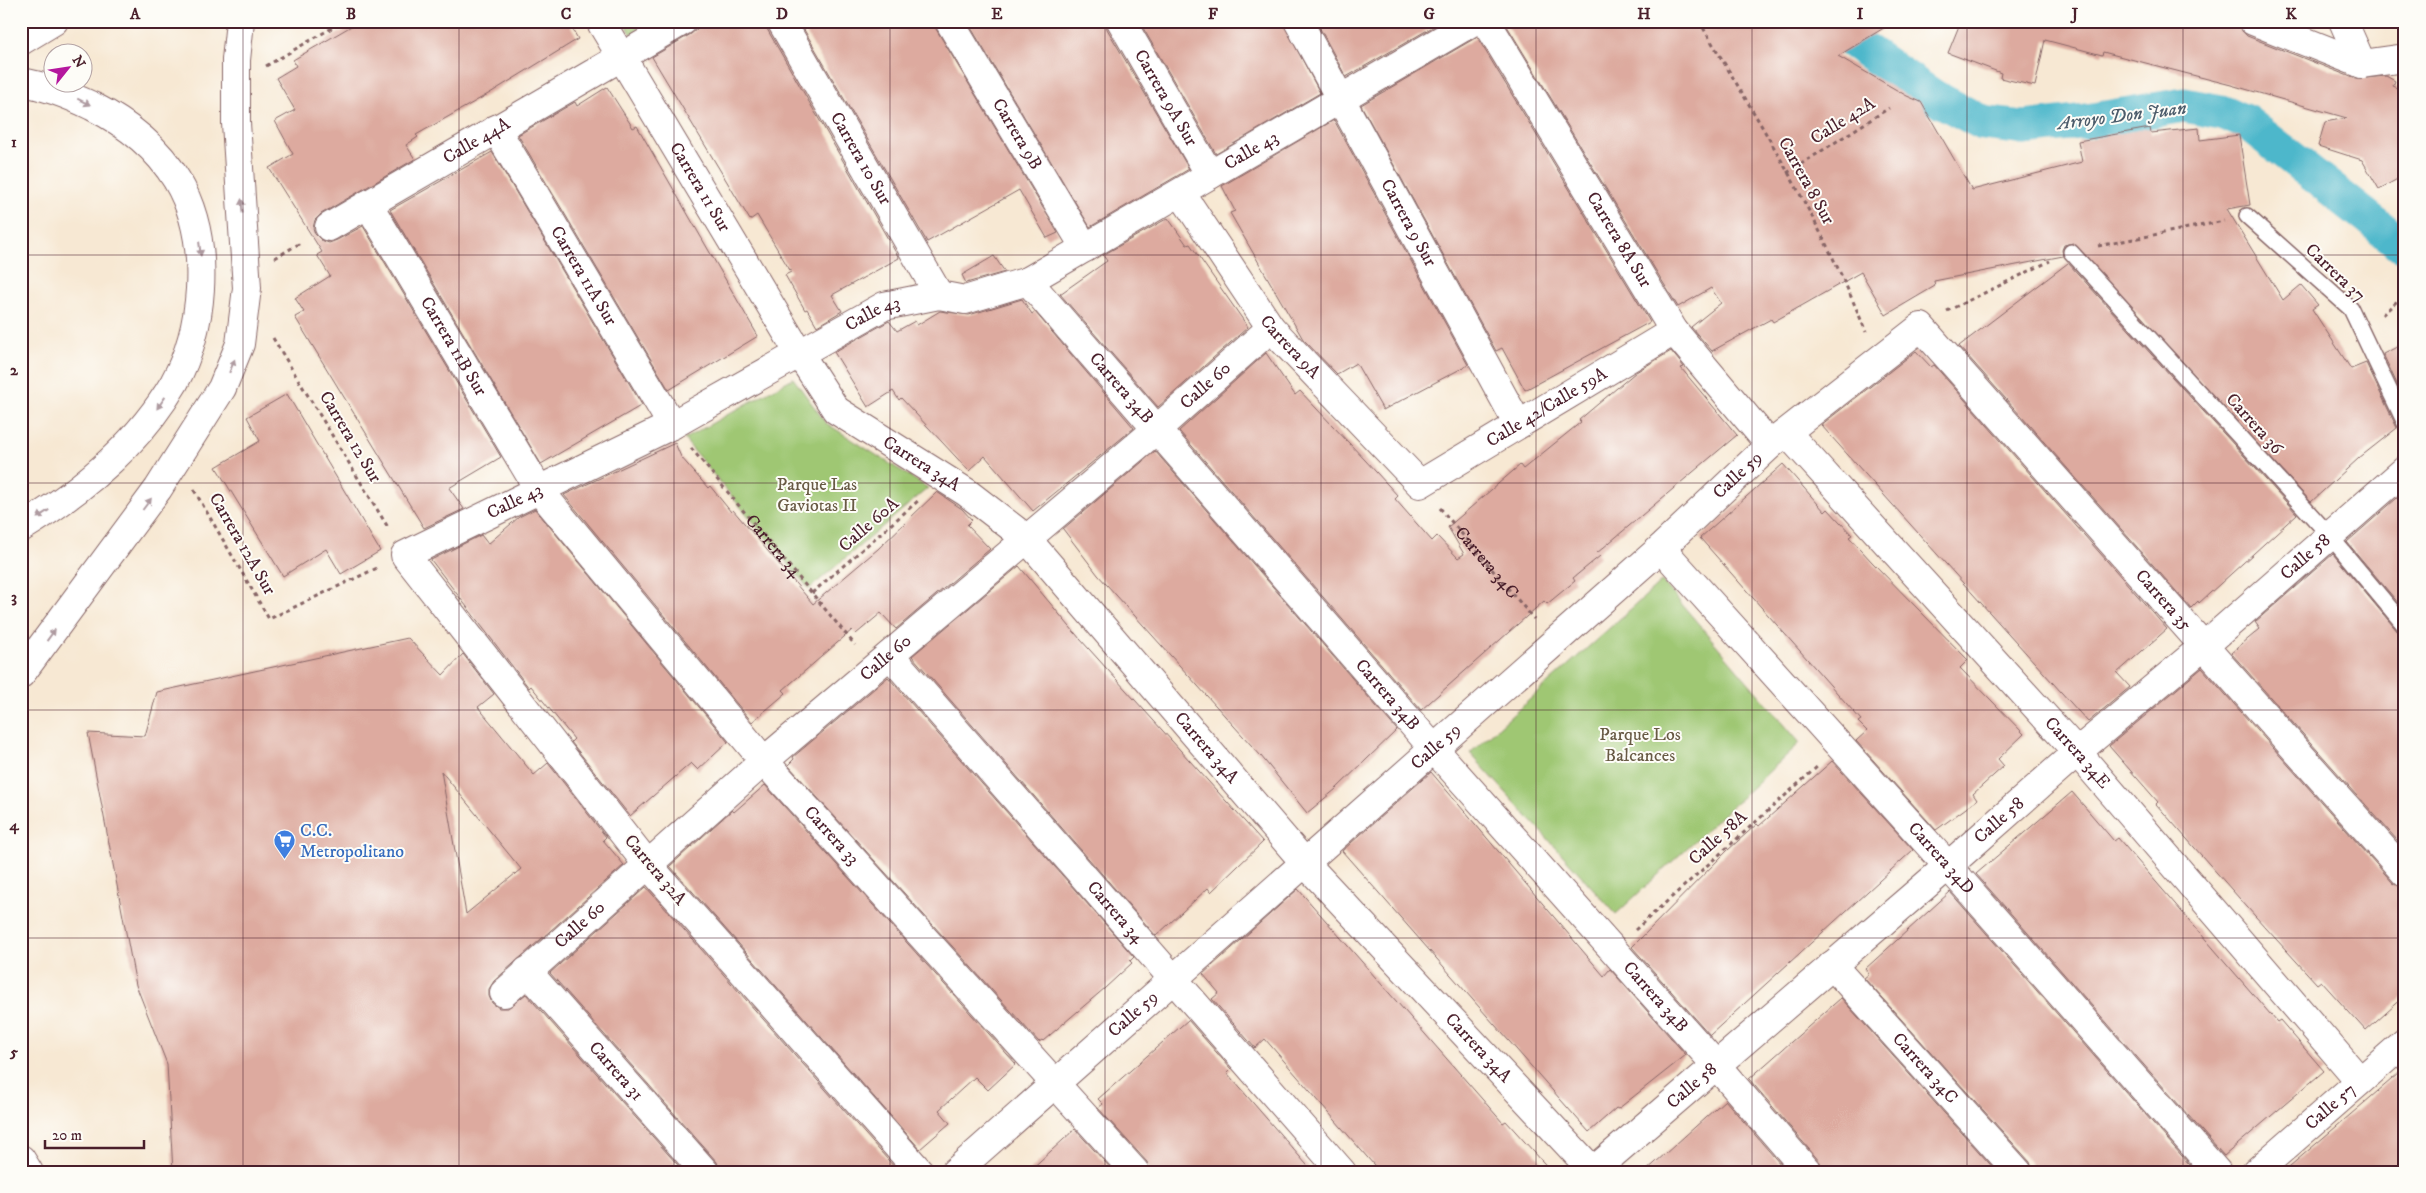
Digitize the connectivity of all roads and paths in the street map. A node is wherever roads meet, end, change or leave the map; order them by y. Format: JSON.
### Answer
{"nodes":[{"id":1,"x":54,"y":21,"type":"edge"},
{"id":2,"x":240,"y":21,"type":"edge"},
{"id":3,"x":344,"y":21,"type":"edge"},
{"id":4,"x":600,"y":21,"type":"edge"},
{"id":5,"x":684,"y":21,"type":"edge"},
{"id":6,"x":781,"y":21,"type":"edge"},
{"id":7,"x":949,"y":21,"type":"edge"},
{"id":8,"x":1121,"y":21,"type":"edge"},
{"id":9,"x":1298,"y":21,"type":"edge"},
{"id":10,"x":1474,"y":21,"type":"edge"},
{"id":11,"x":1486,"y":21,"type":"edge"},
{"id":12,"x":1699,"y":21,"type":"edge"},
{"id":13,"x":2253,"y":21,"type":"edge"},
{"id":14,"x":2343,"y":21,"type":"edge"},
{"id":15,"x":21,"y":41,"type":"edge"},
{"id":16,"x":622,"y":56,"type":"junction"},
{"id":17,"x":2405,"y":58,"type":"edge"},
{"id":18,"x":2362,"y":64,"type":"junction"},
{"id":19,"x":264,"y":67,"type":"dead end"},
{"id":20,"x":21,"y":82,"type":"edge"},
{"id":21,"x":1341,"y":100,"type":"junction"},
{"id":22,"x":1889,"y":108,"type":"dead end"},
{"id":23,"x":496,"y":129,"type":"junction"},
{"id":24,"x":1787,"y":173,"type":"junction"},
{"id":25,"x":1210,"y":175,"type":"junction"},
{"id":26,"x":1180,"y":193,"type":"junction"},
{"id":27,"x":368,"y":204,"type":"junction"},
{"id":28,"x":2247,"y":216,"type":"dead end"},
{"id":29,"x":329,"y":227,"type":"joint"},
{"id":30,"x":1085,"y":248,"type":"junction"},
{"id":31,"x":2071,"y":252,"type":"dead end"},
{"id":32,"x":270,"y":260,"type":"dead end"},
{"id":33,"x":1028,"y":281,"type":"junction"},
{"id":34,"x":2405,"y":294,"type":"edge"},
{"id":35,"x":939,"y":295,"type":"junction"},
{"id":36,"x":1921,"y":327,"type":"joint"},
{"id":37,"x":1271,"y":328,"type":"junction"},
{"id":38,"x":1674,"y":331,"type":"junction"},
{"id":39,"x":271,"y":333,"type":"dead end"},
{"id":40,"x":2363,"y":333,"type":"junction"},
{"id":41,"x":799,"y":353,"type":"junction"},
{"id":42,"x":1878,"y":360,"type":"junction"},
{"id":43,"x":1518,"y":424,"type":"junction"},
{"id":44,"x":2405,"y":424,"type":"edge"},
{"id":45,"x":672,"y":425,"type":"junction"},
{"id":46,"x":1157,"y":430,"type":"junction"},
{"id":47,"x":1778,"y":439,"type":"junction"},
{"id":48,"x":2405,"y":470,"type":"edge"},
{"id":49,"x":944,"y":478,"type":"junction"},
{"id":50,"x":190,"y":483,"type":"dead end"},
{"id":51,"x":1420,"y":484,"type":"junction"},
{"id":52,"x":539,"y":490,"type":"junction"},
{"id":53,"x":21,"y":528,"type":"edge"},
{"id":54,"x":2330,"y":536,"type":"junction"},
{"id":55,"x":1027,"y":539,"type":"junction"},
{"id":56,"x":1661,"y":548,"type":"junction"},
{"id":57,"x":405,"y":555,"type":"junction"},
{"id":58,"x":812,"y":593,"type":"junction"},
{"id":59,"x":2405,"y":626,"type":"edge"},
{"id":60,"x":1554,"y":642,"type":"junction"},
{"id":61,"x":2204,"y":646,"type":"junction"},
{"id":62,"x":882,"y":661,"type":"junction"},
{"id":63,"x":21,"y":674,"type":"edge"},
{"id":64,"x":1840,"y":747,"type":"junction"},
{"id":65,"x":1434,"y":748,"type":"junction"},
{"id":66,"x":2077,"y":752,"type":"junction"},
{"id":67,"x":764,"y":761,"type":"junction"},
{"id":68,"x":1305,"y":863,"type":"junction"},
{"id":69,"x":648,"y":864,"type":"junction"},
{"id":70,"x":1948,"y":866,"type":"junction"},
{"id":71,"x":2405,"y":873,"type":"edge"},
{"id":72,"x":1614,"y":950,"type":"junction"},
{"id":73,"x":1832,"y":965,"type":"junction"},
{"id":74,"x":527,"y":971,"type":"junction"},
{"id":75,"x":1174,"y":978,"type":"junction"},
{"id":76,"x":504,"y":993,"type":"dead end"},
{"id":77,"x":2405,"y":1042,"type":"edge"},
{"id":78,"x":1716,"y":1065,"type":"junction"},
{"id":79,"x":2360,"y":1081,"type":"junction"},
{"id":80,"x":1056,"y":1083,"type":"junction"},
{"id":81,"x":21,"y":1160,"type":"edge"},
{"id":82,"x":1593,"y":1171,"type":"edge"},
{"id":83,"x":30,"y":1172,"type":"edge"},
{"id":84,"x":704,"y":1172,"type":"edge"},
{"id":85,"x":920,"y":1172,"type":"edge"},
{"id":86,"x":956,"y":1172,"type":"edge"},
{"id":87,"x":1135,"y":1172,"type":"edge"},
{"id":88,"x":1342,"y":1172,"type":"edge"},
{"id":89,"x":1808,"y":1172,"type":"edge"},
{"id":90,"x":2018,"y":1172,"type":"edge"},
{"id":91,"x":2218,"y":1172,"type":"edge"},
{"id":92,"x":2256,"y":1172,"type":"edge"}],
"edges":[{"from":1,"to":15,"type":"main road"},
{"from":63,"to":2,"type":"main road","one_way":true},
{"from":3,"to":19,"type":"path"},
{"from":4,"to":16,"type":"main road","name":"Carrera 11 Sur"},
{"from":5,"to":16,"type":"main road","name":"Calle 44A"},
{"from":6,"to":35,"type":"main road","name":"Carrera 10 Sur"},
{"from":7,"to":30,"type":"main road","name":"Carrera 9B"},
{"from":8,"to":25,"type":"main road","name":"Carrera 9A Sur"},
{"from":9,"to":21,"type":"main road","name":"Carrera 9 Sur"},
{"from":10,"to":21,"type":"main road","name":"Calle 43"},
{"from":11,"to":38,"type":"main road","name":"Carrera 8A Sur"},
{"from":12,"to":24,"type":"path","name":"Carrera 8 Sur"},
{"from":13,"to":18,"type":"main road"},
{"from":14,"to":18,"type":"main road"},
{"from":16,"to":23,"type":"main road","name":"Calle 44A"},
{"from":16,"to":41,"type":"main road","name":"Carrera 11 Sur"},
{"from":17,"to":18,"type":"main road"},
{"from":20,"to":53,"type":"main road","one_way":true},
{"from":21,"to":25,"type":"main road","name":"Calle 43"},
{"from":21,"to":43,"type":"main road","name":"Carrera 9 Sur"},
{"from":22,"to":24,"type":"path","name":"Calle 42A"},
{"from":23,"to":27,"type":"main road","name":"Calle 44A"},
{"from":23,"to":45,"type":"main road","name":"Carrera 11A Sur"},
{"from":24,"to":42,"type":"path","name":"Carrera 8 Sur"},
{"from":25,"to":26,"type":"main road","name":"Calle 43"},
{"from":26,"to":30,"type":"main road","name":"Calle 43"},
{"from":26,"to":37,"type":"main road","name":"Carrera 9A"},
{"from":27,"to":29,"type":"main road","name":"Calle 44A"},
{"from":27,"to":52,"type":"main road","name":"Carrera 11B Sur"},
{"from":28,"to":40,"type":"lane","name":"Carrera 37"},
{"from":29,"to":32,"type":"path"},
{"from":30,"to":33,"type":"main road","name":"Calle 43"},
{"from":31,"to":54,"type":"lane","name":"Carrera 36"},
{"from":33,"to":35,"type":"main road","name":"Calle 43"},
{"from":33,"to":46,"type":"main road","name":"Carrera 34B"},
{"from":34,"to":40,"type":"path"},
{"from":35,"to":41,"type":"main road","name":"Calle 43"},
{"from":36,"to":42,"type":"main road","name":"Calle 59"},
{"from":36,"to":61,"type":"main road","name":"Carrera 35"},
{"from":37,"to":46,"type":"main road","name":"Calle 60"},
{"from":37,"to":51,"type":"main road","name":"Carrera 9A"},
{"from":38,"to":43,"type":"main road","name":"Calle 42/Calle 59A"},
{"from":38,"to":47,"type":"main road","name":"Carrera 8A Sur"},
{"from":39,"to":57,"type":"path","name":"Carrera 12 Sur"},
{"from":40,"to":44,"type":"lane","name":"Carrera 37"},
{"from":41,"to":45,"type":"main road","name":"Calle 43"},
{"from":41,"to":49,"type":"main road","name":"Carrera 34A"},
{"from":42,"to":47,"type":"main road","name":"Calle 59"},
{"from":43,"to":51,"type":"main road","name":"Calle 42/Calle 59A"},
{"from":45,"to":52,"type":"main road","name":"Calle 43"},
{"from":45,"to":58,"type":"path","name":"Carrera 34"},
{"from":46,"to":55,"type":"main road","name":"Calle 60"},
{"from":46,"to":65,"type":"main road","name":"Carrera 34B"},
{"from":47,"to":56,"type":"main road","name":"Calle 59"},
{"from":47,"to":66,"type":"main road","name":"Carrera 34E"},
{"from":48,"to":54,"type":"main road","name":"Calle 58"},
{"from":49,"to":55,"type":"main road","name":"Carrera 34A"},
{"from":49,"to":58,"type":"path","name":"Calle 60A"},
{"from":50,"to":57,"type":"path","name":"Carrera 12A Sur"},
{"from":51,"to":60,"type":"path","name":"Carrera 34C"},
{"from":52,"to":57,"type":"main road","name":"Calle 43"},
{"from":52,"to":67,"type":"main road","name":"Carrera 33"},
{"from":54,"to":59,"type":"lane","name":"Carrera 36"},
{"from":54,"to":61,"type":"main road","name":"Calle 58"},
{"from":55,"to":62,"type":"main road","name":"Calle 60"},
{"from":55,"to":68,"type":"main road","name":"Carrera 34A"},
{"from":56,"to":60,"type":"main road","name":"Calle 59"},
{"from":56,"to":64,"type":"main road","name":"Carrera 34D"},
{"from":57,"to":69,"type":"main road","name":"Carrera 32A"},
{"from":58,"to":62,"type":"path","name":"Carrera 34"},
{"from":60,"to":65,"type":"main road","name":"Calle 59"},
{"from":61,"to":66,"type":"main road","name":"Calle 58"},
{"from":61,"to":71,"type":"main road","name":"Carrera 35"},
{"from":62,"to":67,"type":"main road","name":"Calle 60"},
{"from":62,"to":75,"type":"main road","name":"Carrera 34"},
{"from":64,"to":70,"type":"main road","name":"Carrera 34D"},
{"from":64,"to":72,"type":"path","name":"Calle 58A"},
{"from":65,"to":68,"type":"main road","name":"Calle 59"},
{"from":65,"to":72,"type":"main road","name":"Carrera 34B"},
{"from":66,"to":70,"type":"main road","name":"Calle 58"},
{"from":66,"to":79,"type":"main road","name":"Carrera 34E"},
{"from":67,"to":69,"type":"main road","name":"Calle 60"},
{"from":67,"to":80,"type":"main road","name":"Carrera 33"},
{"from":68,"to":75,"type":"main road","name":"Calle 59"},
{"from":68,"to":82,"type":"main road","name":"Carrera 34A"},
{"from":69,"to":74,"type":"main road","name":"Calle 60"},
{"from":69,"to":85,"type":"main road","name":"Carrera 32A"},
{"from":70,"to":73,"type":"main road","name":"Calle 58"},
{"from":70,"to":91,"type":"main road","name":"Carrera 34D"},
{"from":72,"to":78,"type":"main road","name":"Carrera 34B"},
{"from":73,"to":78,"type":"main road","name":"Calle 58"},
{"from":73,"to":90,"type":"main road","name":"Carrera 34C"},
{"from":74,"to":76,"type":"main road","name":"Calle 60"},
{"from":74,"to":84,"type":"main road","name":"Carrera 31"},
{"from":75,"to":80,"type":"main road","name":"Calle 59"},
{"from":75,"to":88,"type":"main road","name":"Carrera 34"},
{"from":77,"to":79,"type":"main road","name":"Calle 57"},
{"from":78,"to":82,"type":"main road","name":"Calle 58"},
{"from":78,"to":89,"type":"main road","name":"Carrera 34B"},
{"from":79,"to":92,"type":"main road","name":"Calle 57"},
{"from":80,"to":86,"type":"main road","name":"Calle 59"},
{"from":80,"to":87,"type":"main road","name":"Carrera 33"},
{"from":81,"to":83,"type":"main road"}]}
